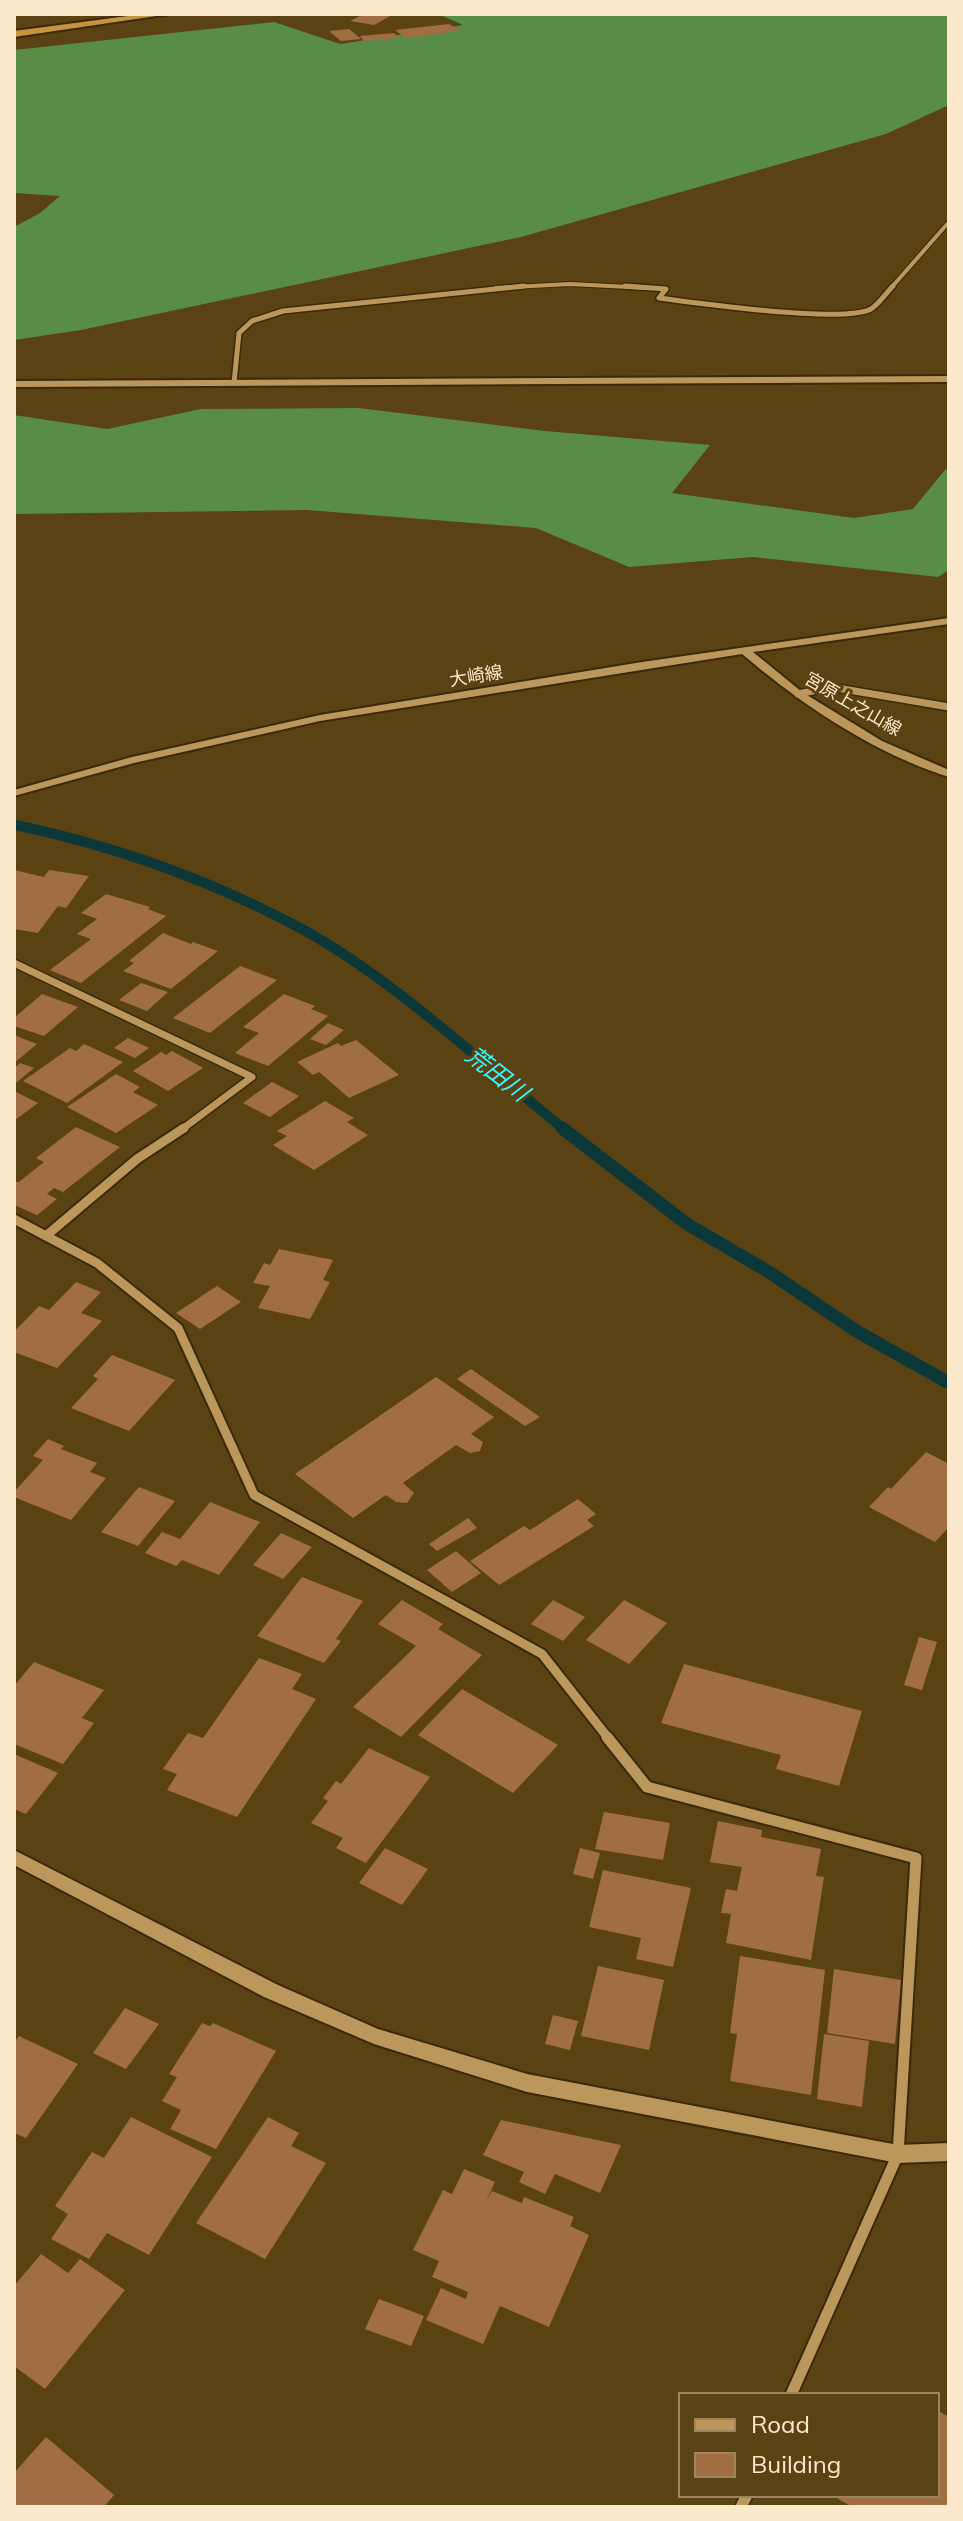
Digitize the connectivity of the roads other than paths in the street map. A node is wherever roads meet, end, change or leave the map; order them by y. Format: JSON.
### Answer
{"nodes":[{"id":1,"x":165,"y":14,"type":"edge"},
{"id":2,"x":14,"y":34,"type":"edge"},
{"id":3,"x":949,"y":222,"type":"edge"},
{"id":4,"x":949,"y":379,"type":"edge"},
{"id":5,"x":234,"y":383,"type":"junction"},
{"id":6,"x":15,"y":384,"type":"edge"},
{"id":7,"x":949,"y":621,"type":"edge"},
{"id":8,"x":746,"y":652,"type":"junction"},
{"id":9,"x":798,"y":694,"type":"junction"},
{"id":10,"x":949,"y":707,"type":"edge"},
{"id":11,"x":949,"y":774,"type":"edge"},
{"id":12,"x":14,"y":793,"type":"edge"},
{"id":13,"x":14,"y":963,"type":"edge"},
{"id":14,"x":14,"y":1219,"type":"edge"},
{"id":15,"x":47,"y":1235,"type":"junction"},
{"id":16,"x":14,"y":1857,"type":"edge"},
{"id":17,"x":949,"y":2152,"type":"edge"},
{"id":18,"x":898,"y":2154,"type":"junction"},
{"id":19,"x":792,"y":2393,"type":"edge"}],
"edges":[{"from":1,"to":2,"type":"highway"},
{"from":3,"to":5,"type":"street"},
{"from":4,"to":5,"type":"street"},
{"from":5,"to":6,"type":"street"},
{"from":7,"to":8,"type":"street","name":"大崎線"},
{"from":8,"to":9,"type":"street","name":"宮原上之山線"},
{"from":8,"to":12,"type":"street","name":"大崎線"},
{"from":9,"to":10,"type":"street"},
{"from":9,"to":11,"type":"street","name":"宮原上之山線"},
{"from":13,"to":15,"type":"street"},
{"from":14,"to":15,"type":"street"},
{"from":15,"to":18,"type":"street"},
{"from":16,"to":18,"type":"street"},
{"from":17,"to":18,"type":"street"},
{"from":18,"to":19,"type":"street"}]}
